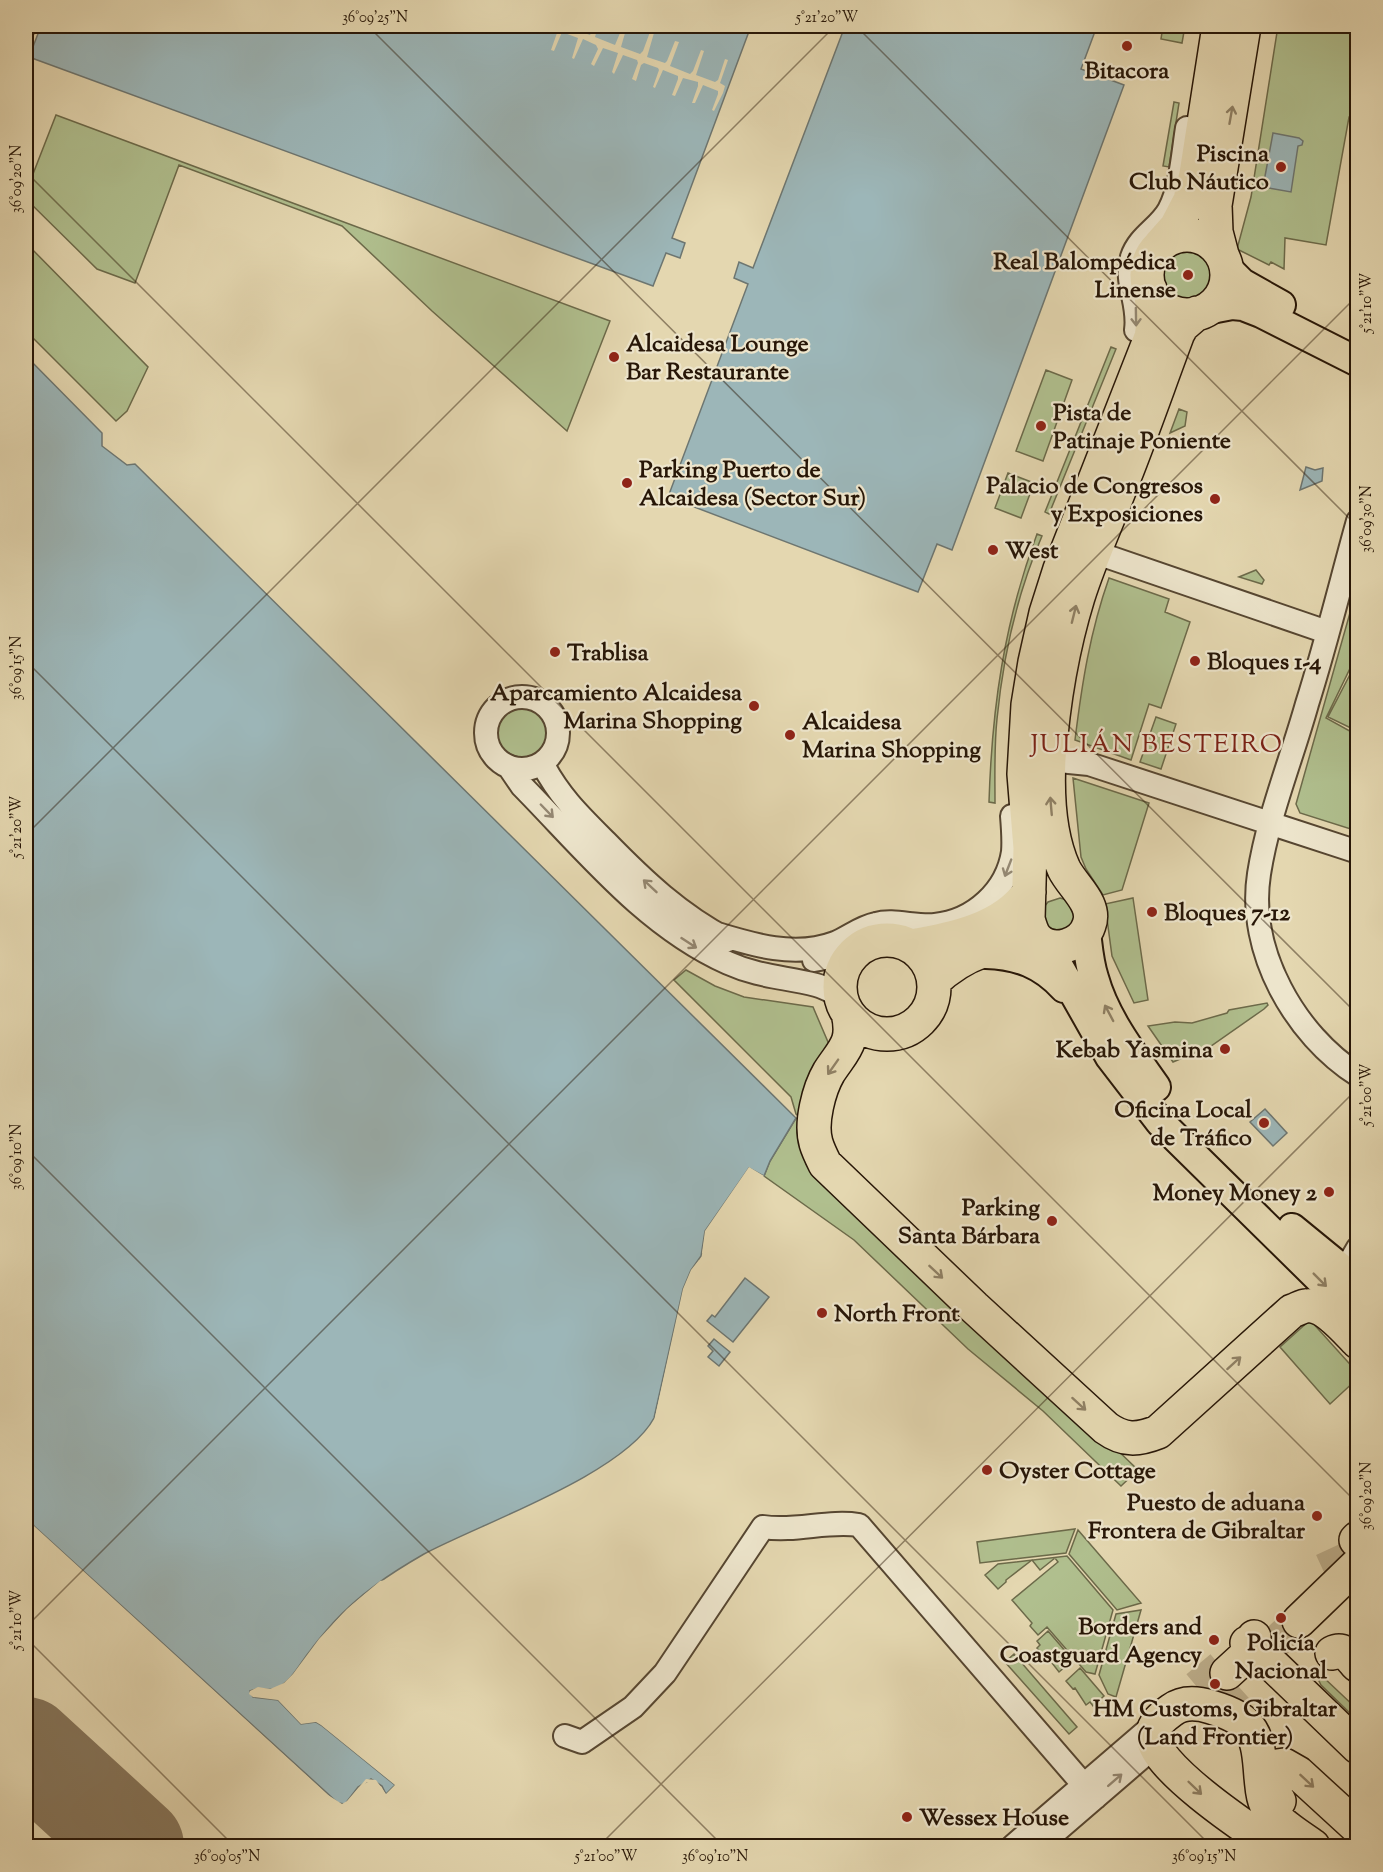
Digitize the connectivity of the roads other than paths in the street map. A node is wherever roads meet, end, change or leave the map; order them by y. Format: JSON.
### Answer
{"nodes":[{"id":1,"x":1206,"y":26,"type":"edge"},
{"id":2,"x":1219,"y":26,"type":"edge"},
{"id":3,"x":1244,"y":26,"type":"edge"},
{"id":4,"x":1160,"y":245,"type":"junction"},
{"id":5,"x":1224,"y":261,"type":"junction"},
{"id":6,"x":1150,"y":289,"type":"junction"},
{"id":7,"x":1202,"y":311,"type":"junction"},
{"id":8,"x":1358,"y":346,"type":"edge"},
{"id":9,"x":1358,"y":362,"type":"edge"},
{"id":10,"x":1358,"y":521,"type":"edge"},
{"id":11,"x":1094,"y":552,"type":"junction"},
{"id":12,"x":1328,"y":632,"type":"junction"},
{"id":13,"x":1049,"y":760,"type":"junction"},
{"id":14,"x":542,"y":763,"type":"junction"},
{"id":15,"x":509,"y":766,"type":"junction"},
{"id":16,"x":1269,"y":823,"type":"junction"},
{"id":17,"x":1358,"y":852,"type":"edge"},
{"id":18,"x":1029,"y":892,"type":"junction"},
{"id":19,"x":1086,"y":932,"type":"junction"},
{"id":20,"x":714,"y":933,"type":"junction"},
{"id":21,"x":1042,"y":942,"type":"junction"},
{"id":22,"x":911,"y":946,"type":"junction"},
{"id":23,"x":854,"y":953,"type":"junction"},
{"id":24,"x":972,"y":954,"type":"junction"},
{"id":25,"x":934,"y":981,"type":"junction"},
{"id":26,"x":844,"y":1005,"type":"junction"},
{"id":27,"x":1086,"y":1014,"type":"junction"},
{"id":28,"x":1358,"y":1076,"type":"edge"},
{"id":29,"x":1353,"y":1267,"type":"edge"},
{"id":30,"x":1358,"y":1317,"type":"edge"},
{"id":31,"x":1358,"y":1342,"type":"edge"},
{"id":32,"x":1353,"y":1548,"type":"tunnel mouth"},
{"id":33,"x":1292,"y":1614,"type":"tunnel mouth"},
{"id":34,"x":1328,"y":1671,"type":"edge"},
{"id":35,"x":1207,"y":1700,"type":"junction"},
{"id":36,"x":565,"y":1736,"type":"dead end"},
{"id":37,"x":1358,"y":1747,"type":"edge"},
{"id":38,"x":1090,"y":1791,"type":"junction"},
{"id":39,"x":1358,"y":1828,"type":"edge"},
{"id":40,"x":1013,"y":1846,"type":"edge"},
{"id":41,"x":1040,"y":1846,"type":"edge"},
{"id":42,"x":1273,"y":1846,"type":"edge"},
{"id":43,"x":1313,"y":1846,"type":"edge"},
{"id":44,"x":1329,"y":1846,"type":"edge"}],
"edges":[{"from":1,"to":20,"type":"street","one_way":true},
{"from":2,"to":4,"type":"highway"},
{"from":5,"to":3,"type":"highway","one_way":true},
{"from":4,"to":5,"type":"highway"},
{"from":4,"to":6,"type":"highway"},
{"from":5,"to":7,"type":"highway"},
{"from":5,"to":8,"type":"main road"},
{"from":6,"to":7,"type":"highway"},
{"from":6,"to":18,"type":"highway"},
{"from":7,"to":9,"type":"main road"},
{"from":7,"to":11,"type":"highway"},
{"from":10,"to":12,"type":"street"},
{"from":11,"to":12,"type":"street"},
{"from":13,"to":11,"type":"highway","one_way":true},
{"from":12,"to":16,"type":"street"},
{"from":13,"to":16,"type":"street"},
{"from":19,"to":13,"type":"highway","one_way":true},
{"from":14,"to":15,"type":"street"},
{"from":14,"to":15,"type":"street"},
{"from":20,"to":14,"type":"street","one_way":true},
{"from":15,"to":26,"type":"street","one_way":true},
{"from":16,"to":17,"type":"street"},
{"from":16,"to":28,"type":"street"},
{"from":18,"to":21,"type":"highway"},
{"from":18,"to":22,"type":"highway"},
{"from":19,"to":21,"type":"highway"},
{"from":29,"to":19,"type":"main road","one_way":true},
{"from":20,"to":23,"type":"street"},
{"from":21,"to":24,"type":"highway"},
{"from":21,"to":27,"type":"main road"},
{"from":22,"to":23,"type":"highway"},
{"from":22,"to":25,"type":"highway"},
{"from":23,"to":26,"type":"highway"},
{"from":24,"to":25,"type":"highway"},
{"from":24,"to":27,"type":"main road"},
{"from":25,"to":26,"type":"highway"},
{"from":26,"to":31,"type":"highway","one_way":true},
{"from":27,"to":30,"type":"main road","one_way":true},
{"from":32,"to":33,"type":"highway"},
{"from":34,"to":35,"type":"highway"},
{"from":34,"to":37,"type":"highway"},
{"from":35,"to":38,"type":"street"},
{"from":35,"to":42,"type":"highway","one_way":true},
{"from":35,"to":43,"type":"highway"},
{"from":36,"to":38,"type":"street"},
{"from":38,"to":40,"type":"street"},
{"from":38,"to":41,"type":"street"},
{"from":44,"to":39,"type":"highway","one_way":true}]}
